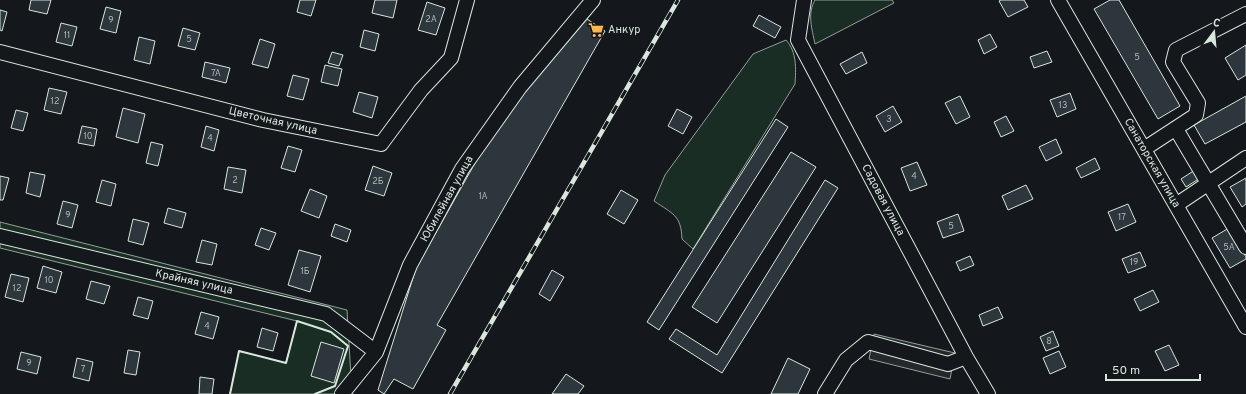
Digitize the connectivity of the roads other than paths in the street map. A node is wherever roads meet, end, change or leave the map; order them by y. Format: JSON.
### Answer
{"nodes":[{"id":1,"x":467,"y":0,"type":"edge"},
{"id":2,"x":593,"y":0,"type":"edge"},
{"id":3,"x":804,"y":0,"type":"edge"},
{"id":4,"x":1058,"y":0,"type":"edge"},
{"id":5,"x":1246,"y":14,"type":"edge"},
{"id":6,"x":0,"y":52,"type":"edge"},
{"id":7,"x":1176,"y":129,"type":"junction"},
{"id":8,"x":1144,"y":149,"type":"junction"},
{"id":9,"x":1246,"y":158,"type":"edge"},
{"id":10,"x":1209,"y":183,"type":"junction"},
{"id":11,"x":1176,"y":204,"type":"junction"},
{"id":12,"x":0,"y":236,"type":"edge"},
{"id":13,"x":1246,"y":246,"type":"edge"},
{"id":14,"x":1246,"y":327,"type":"edge"},
{"id":15,"x":376,"y":352,"type":"junction"},
{"id":16,"x":966,"y":357,"type":"junction"},
{"id":17,"x":342,"y":394,"type":"edge"},
{"id":18,"x":825,"y":394,"type":"edge"},
{"id":19,"x":988,"y":394,"type":"edge"}],
"edges":[{"from":1,"to":6,"type":"street","name":"Цветочная улица"},
{"from":2,"to":15,"type":"street","name":"Юбилейная улица"},
{"from":3,"to":16,"type":"street","name":"Садовая улица"},
{"from":4,"to":8,"type":"street","name":"Санаторская улица"},
{"from":5,"to":7,"type":"street"},
{"from":7,"to":8,"type":"street"},
{"from":7,"to":10,"type":"street"},
{"from":8,"to":11,"type":"street","name":"Санаторская улица"},
{"from":9,"to":10,"type":"street"},
{"from":10,"to":11,"type":"street"},
{"from":10,"to":13,"type":"street"},
{"from":11,"to":14,"type":"street","name":"Санаторская улица"},
{"from":12,"to":15,"type":"street","name":"Крайняя улица"},
{"from":15,"to":17,"type":"street","name":"Юбилейная улица"},
{"from":16,"to":18,"type":"street"},
{"from":16,"to":19,"type":"street","name":"Садовая улица"}]}
